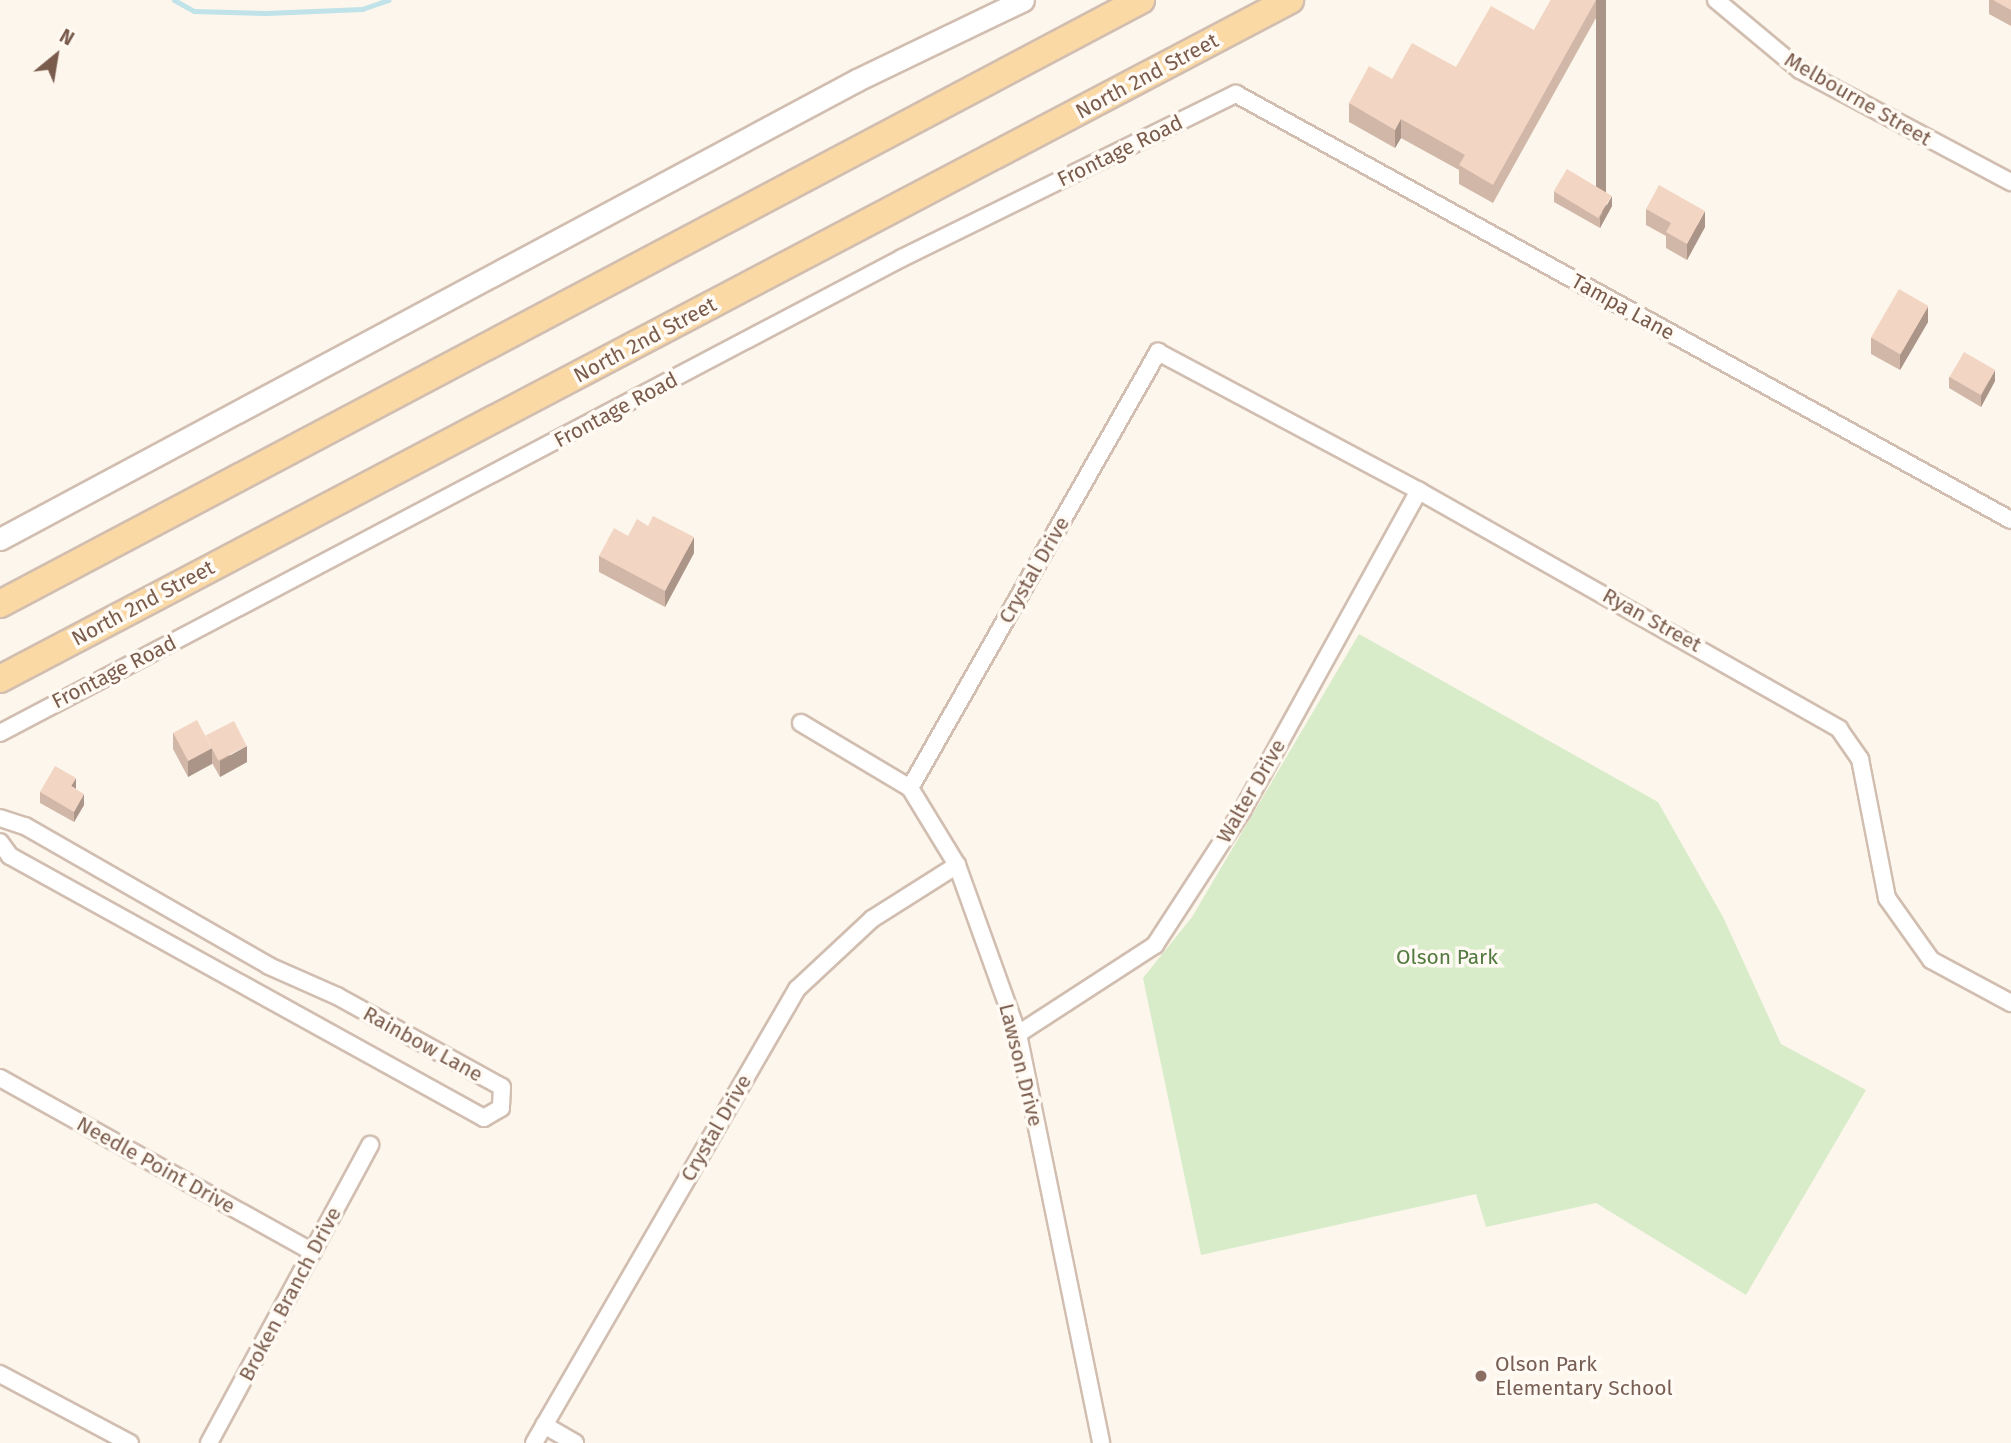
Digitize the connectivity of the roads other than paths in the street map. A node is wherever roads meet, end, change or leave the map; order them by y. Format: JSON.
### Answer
{"nodes":[{"id":1,"x":1023,"y":0,"type":"edge"},
{"id":2,"x":1141,"y":0,"type":"edge"},
{"id":3,"x":1290,"y":0,"type":"edge"},
{"id":4,"x":1716,"y":0,"type":"edge"},
{"id":5,"x":1236,"y":94,"type":"joint"},
{"id":6,"x":2011,"y":182,"type":"edge"},
{"id":7,"x":1158,"y":352,"type":"joint"},
{"id":8,"x":1419,"y":491,"type":"junction"},
{"id":9,"x":2011,"y":520,"type":"edge"},
{"id":10,"x":0,"y":539,"type":"edge"},
{"id":11,"x":0,"y":604,"type":"edge"},
{"id":12,"x":0,"y":679,"type":"edge"},
{"id":13,"x":801,"y":723,"type":"dead end"},
{"id":14,"x":0,"y":733,"type":"edge"},
{"id":15,"x":910,"y":788,"type":"junction"},
{"id":16,"x":0,"y":818,"type":"edge"},
{"id":17,"x":0,"y":842,"type":"edge"},
{"id":18,"x":957,"y":865,"type":"junction"},
{"id":19,"x":2011,"y":1003,"type":"edge"},
{"id":20,"x":1018,"y":1034,"type":"junction"},
{"id":21,"x":0,"y":1078,"type":"edge"},
{"id":22,"x":370,"y":1145,"type":"dead end"},
{"id":23,"x":313,"y":1252,"type":"junction"},
{"id":24,"x":0,"y":1374,"type":"edge"},
{"id":25,"x":544,"y":1425,"type":"junction"},
{"id":26,"x":130,"y":1443,"type":"edge"},
{"id":27,"x":209,"y":1443,"type":"edge"},
{"id":28,"x":534,"y":1443,"type":"edge"},
{"id":29,"x":575,"y":1443,"type":"edge"},
{"id":30,"x":1101,"y":1443,"type":"edge"}],
"edges":[{"from":1,"to":10,"type":"street"},
{"from":2,"to":11,"type":"main road"},
{"from":3,"to":12,"type":"main road","name":"North 2nd Street"},
{"from":4,"to":6,"type":"street","name":"Melbourne Street"},
{"from":5,"to":9,"type":"street","name":"Tampa Lane"},
{"from":5,"to":14,"type":"street","name":"Frontage Road"},
{"from":7,"to":8,"type":"street","name":"Ryan Street"},
{"from":7,"to":15,"type":"street","name":"Crystal Drive"},
{"from":8,"to":19,"type":"street","name":"Ryan Street"},
{"from":8,"to":20,"type":"street","name":"Walter Drive"},
{"from":13,"to":15,"type":"street","name":"Lawson Drive"},
{"from":15,"to":18,"type":"street","name":"Lawson Drive"},
{"from":16,"to":17,"type":"street","name":"Rainbow Lane"},
{"from":18,"to":20,"type":"street","name":"Lawson Drive"},
{"from":18,"to":25,"type":"street","name":"Crystal Drive"},
{"from":20,"to":30,"type":"street","name":"Lawson Drive"},
{"from":21,"to":23,"type":"street","name":"Needle Point Drive"},
{"from":22,"to":23,"type":"street","name":"Broken Branch Drive"},
{"from":23,"to":27,"type":"street","name":"Broken Branch Drive"},
{"from":24,"to":26,"type":"street"},
{"from":25,"to":28,"type":"street","name":"Crystal Drive"},
{"from":25,"to":29,"type":"street"}]}
